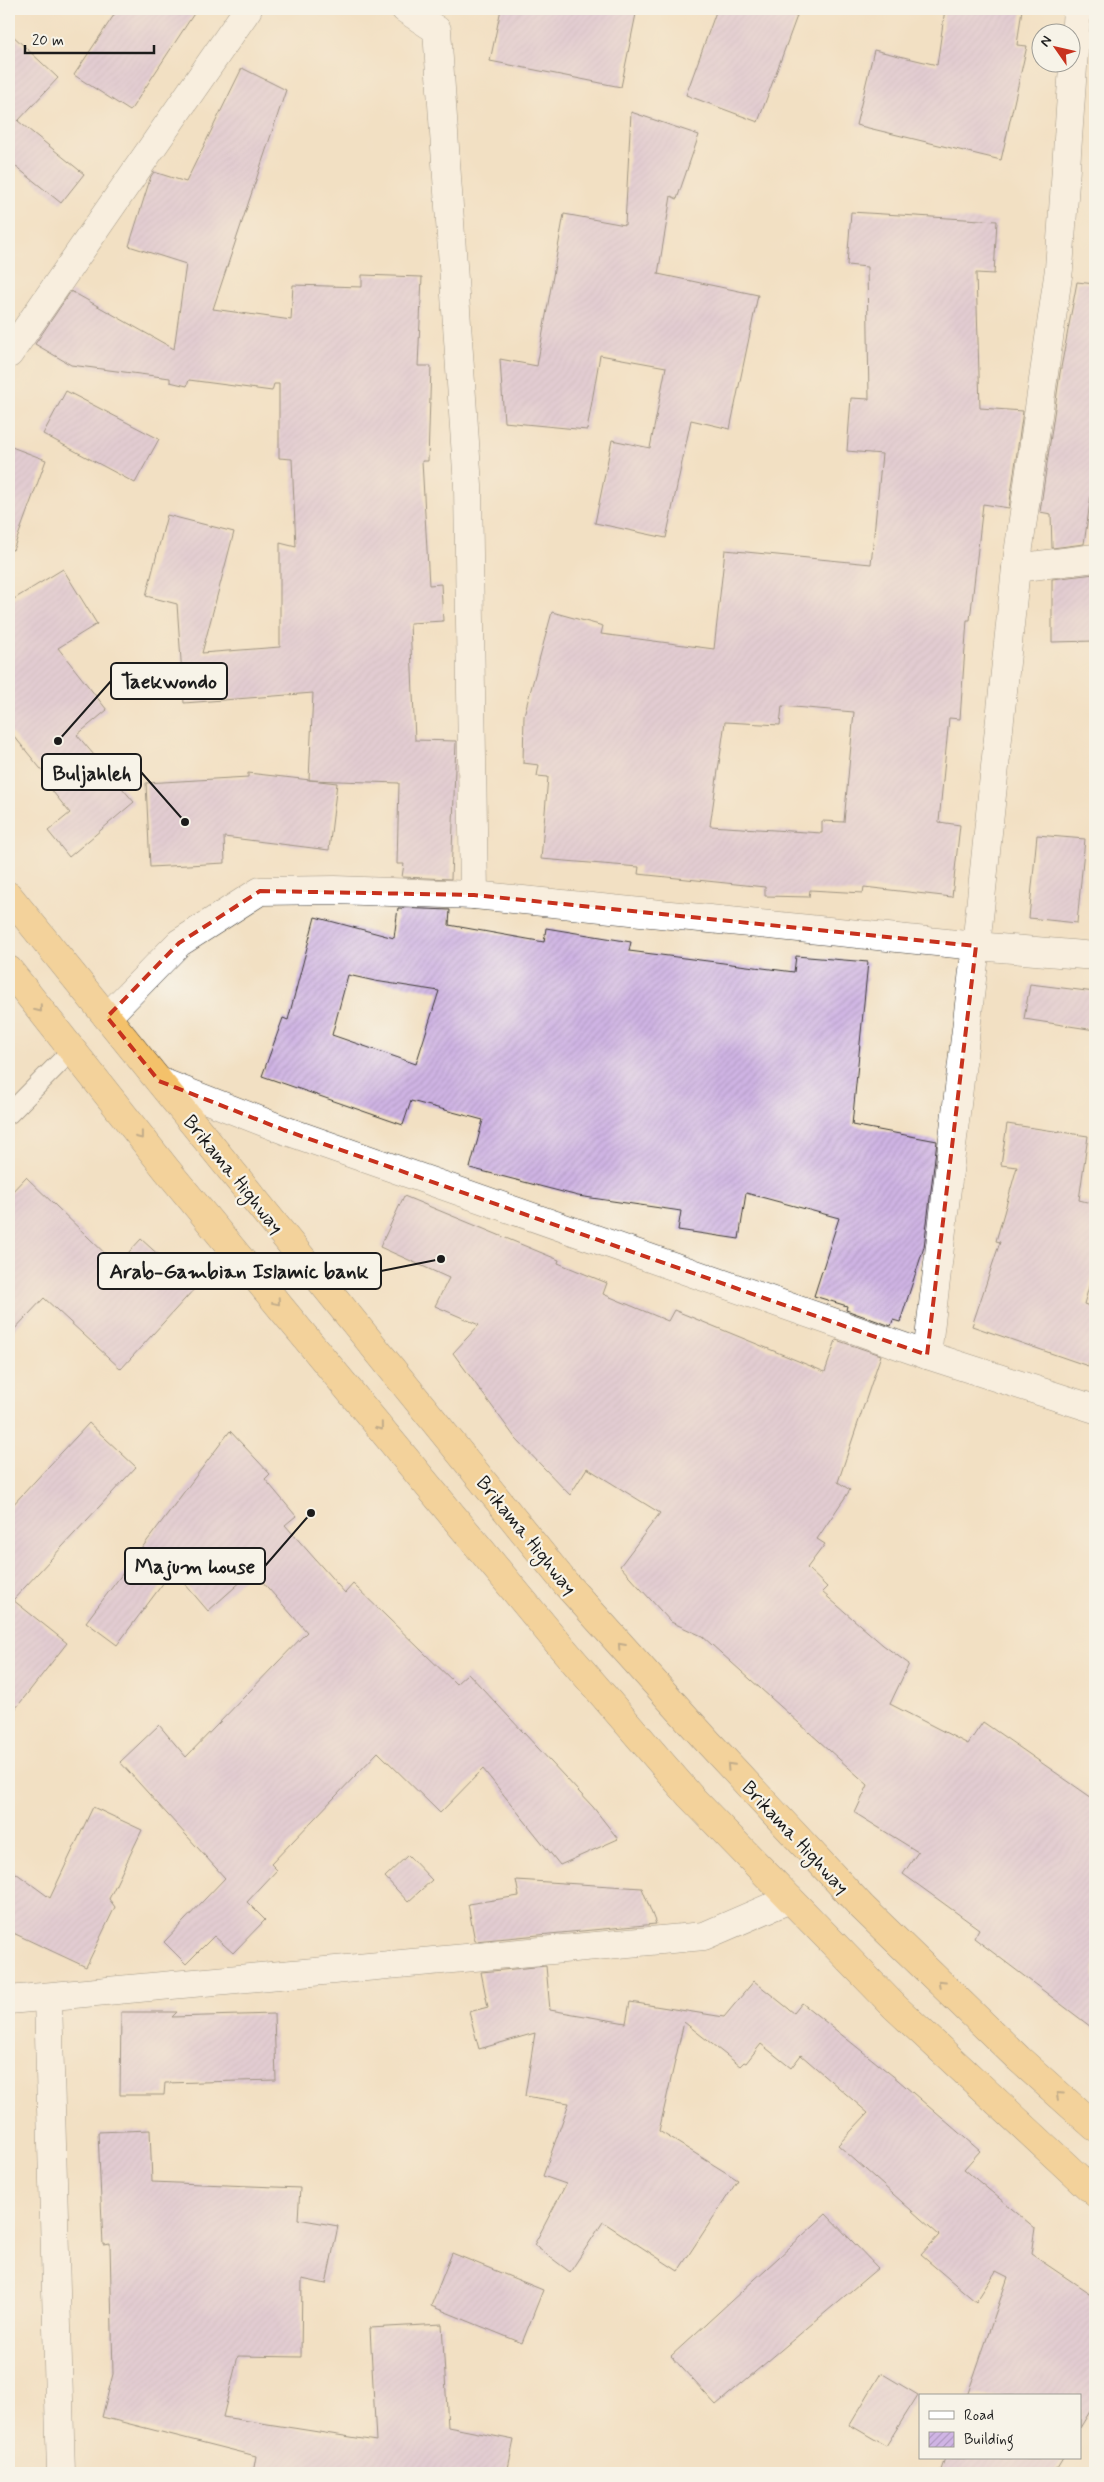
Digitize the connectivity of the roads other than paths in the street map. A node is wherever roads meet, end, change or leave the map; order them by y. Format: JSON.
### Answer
{"nodes":[{"id":1,"x":248,"y":9,"type":"edge"},
{"id":2,"x":405,"y":9,"type":"edge"},
{"id":3,"x":1077,"y":9,"type":"edge"},
{"id":4,"x":9,"y":354,"type":"edge"},
{"id":5,"x":1095,"y":558,"type":"edge"},
{"id":6,"x":1016,"y":568,"type":"junction"},
{"id":7,"x":474,"y":895,"type":"junction"},
{"id":8,"x":9,"y":896,"type":"edge"},
{"id":9,"x":976,"y":946,"type":"junction"},
{"id":10,"x":1095,"y":956,"type":"edge"},
{"id":11,"x":9,"y":970,"type":"edge"},
{"id":12,"x":107,"y":1017,"type":"junction"},
{"id":13,"x":72,"y":1050,"type":"junction"},
{"id":14,"x":159,"y":1080,"type":"junction"},
{"id":15,"x":9,"y":1114,"type":"edge"},
{"id":16,"x":927,"y":1355,"type":"junction"},
{"id":17,"x":1095,"y":1409,"type":"edge"},
{"id":18,"x":790,"y":1899,"type":"junction"},
{"id":19,"x":48,"y":1998,"type":"junction"},
{"id":20,"x":9,"y":2000,"type":"edge"},
{"id":21,"x":1095,"y":2127,"type":"edge"},
{"id":22,"x":1095,"y":2193,"type":"edge"},
{"id":23,"x":61,"y":2473,"type":"edge"}],
"edges":[{"from":1,"to":4,"type":"street"},
{"from":2,"to":7,"type":"street"},
{"from":3,"to":6,"type":"street"},
{"from":5,"to":6,"type":"street"},
{"from":6,"to":9,"type":"street"},
{"from":7,"to":9,"type":"street"},
{"from":7,"to":12,"type":"street"},
{"from":8,"to":12,"type":"highway","name":"Brikama Highway"},
{"from":9,"to":10,"type":"street"},
{"from":9,"to":16,"type":"street"},
{"from":11,"to":13,"type":"highway","one_way":true},
{"from":12,"to":14,"type":"highway","name":"Brikama Highway"},
{"from":13,"to":15,"type":"lane"},
{"from":13,"to":18,"type":"highway","one_way":true},
{"from":14,"to":16,"type":"street"},
{"from":21,"to":14,"type":"highway","name":"Brikama Highway","one_way":true},
{"from":16,"to":17,"type":"street"},
{"from":18,"to":19,"type":"street"},
{"from":18,"to":22,"type":"highway"},
{"from":19,"to":20,"type":"street"},
{"from":19,"to":23,"type":"street"}]}
